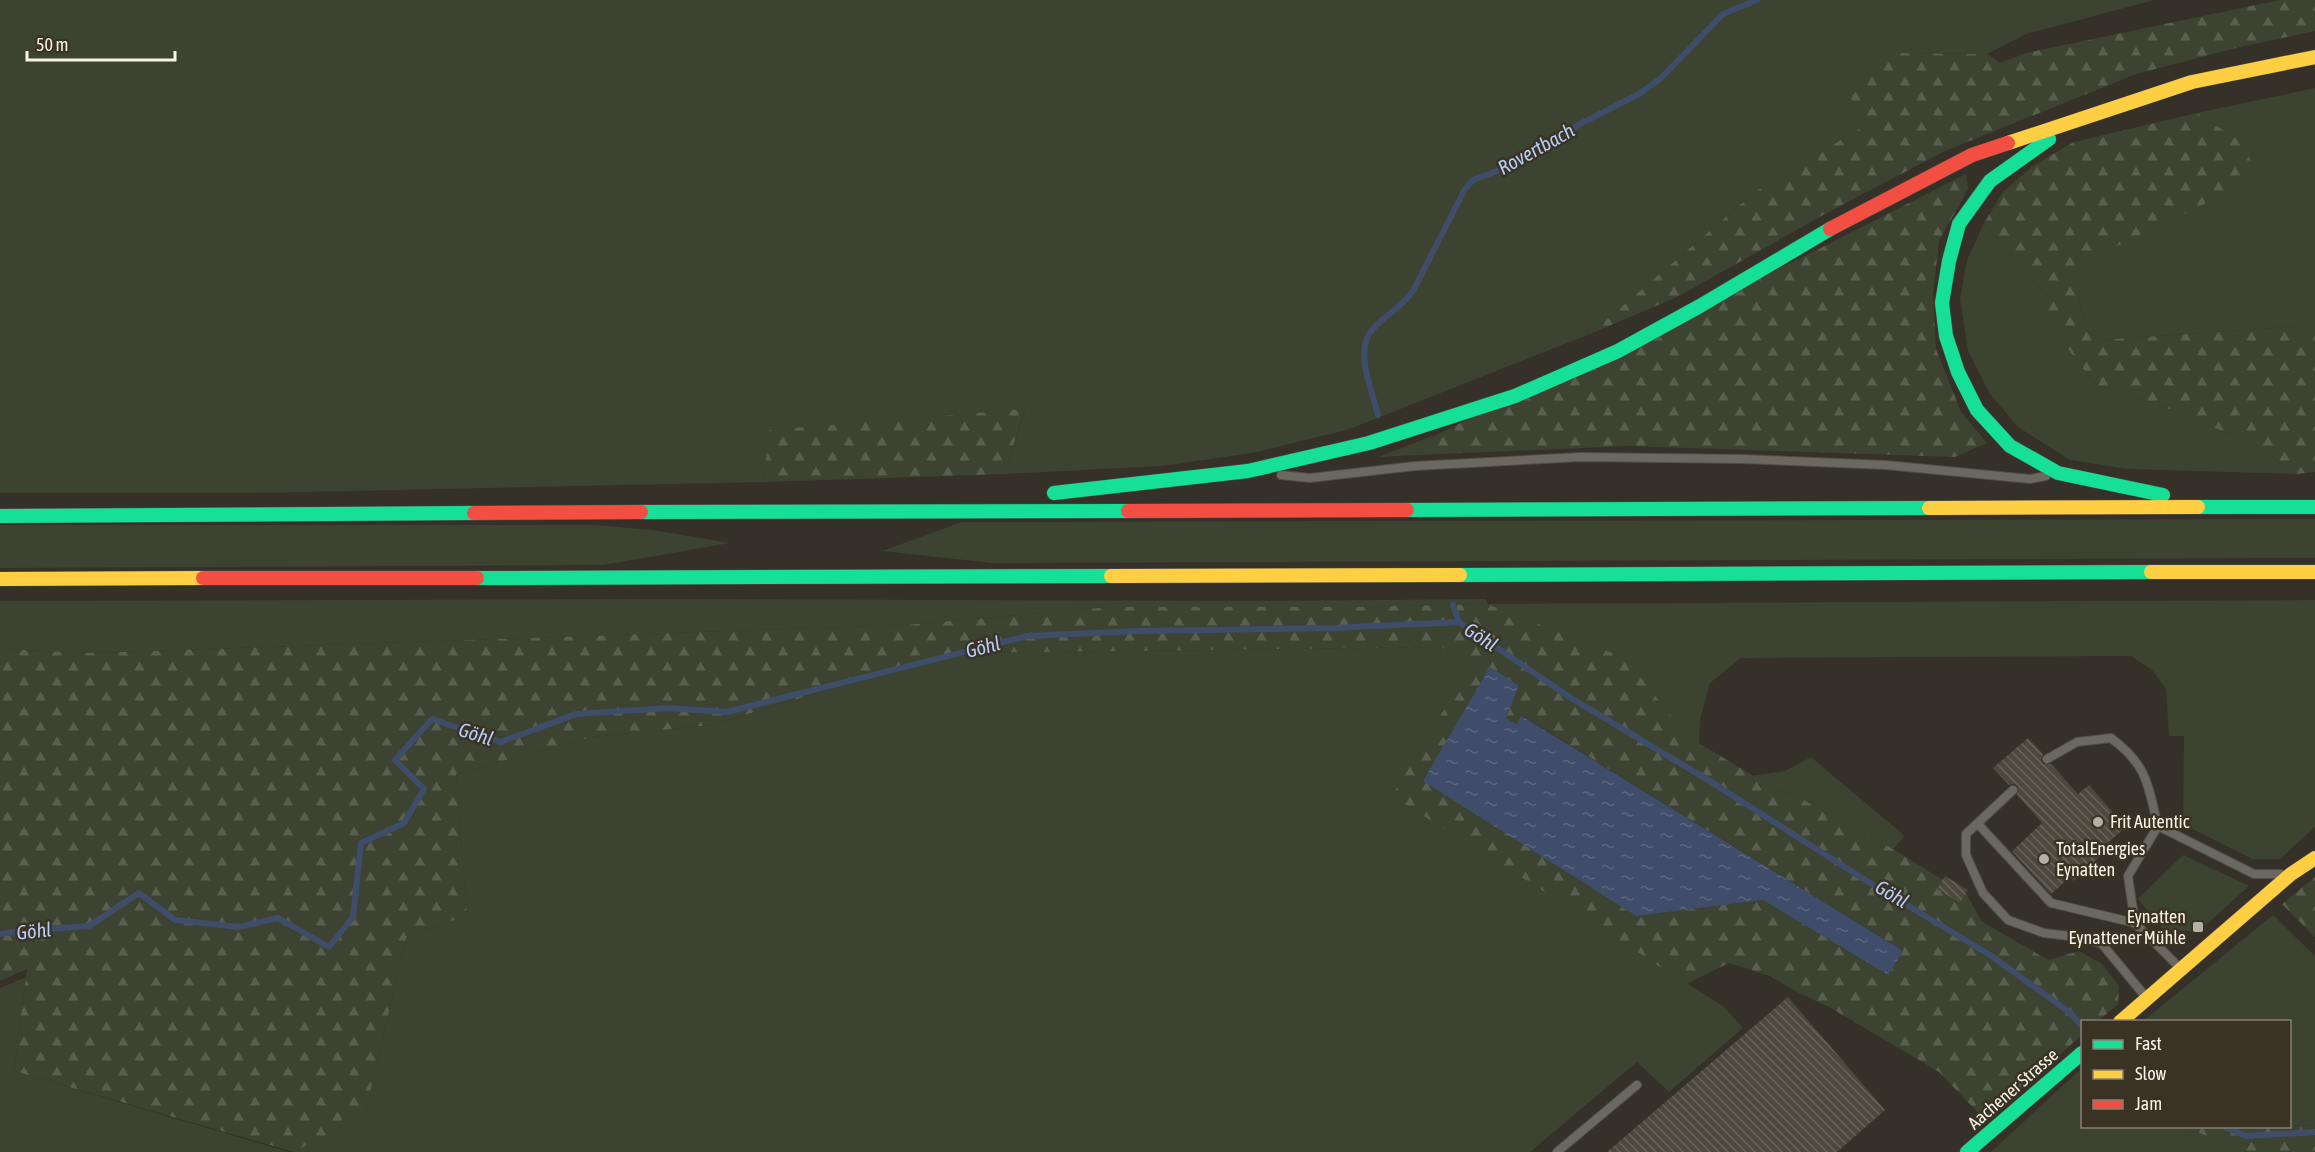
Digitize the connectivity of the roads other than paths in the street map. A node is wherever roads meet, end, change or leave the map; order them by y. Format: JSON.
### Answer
{"nodes":[{"id":1,"x":2315,"y":57,"type":"edge"},
{"id":2,"x":2075,"y":121,"type":"junction"},
{"id":3,"x":1248,"y":471,"type":"junction"},
{"id":4,"x":2058,"y":473,"type":"junction"},
{"id":5,"x":1040,"y":494,"type":"dead end"},
{"id":6,"x":1019,"y":496,"type":"dead end"},
{"id":7,"x":2197,"y":507,"type":"junction"},
{"id":8,"x":2315,"y":507,"type":"edge"},
{"id":9,"x":983,"y":511,"type":"junction"},
{"id":10,"x":0,"y":516,"type":"edge"},
{"id":11,"x":2315,"y":572,"type":"edge"},
{"id":12,"x":0,"y":579,"type":"edge"},
{"id":13,"x":2047,"y":759,"type":"dead end"},
{"id":14,"x":2013,"y":790,"type":"dead end"},
{"id":15,"x":1978,"y":824,"type":"junction"},
{"id":16,"x":2158,"y":826,"type":"junction"},
{"id":17,"x":2315,"y":844,"type":"edge"},
{"id":18,"x":2315,"y":858,"type":"edge"},
{"id":19,"x":2291,"y":874,"type":"junction"},
{"id":20,"x":2135,"y":923,"type":"junction"},
{"id":21,"x":2181,"y":969,"type":"junction"},
{"id":22,"x":2147,"y":998,"type":"junction"},
{"id":23,"x":2122,"y":1020,"type":"edge"},
{"id":24,"x":2081,"y":1054,"type":"edge"},
{"id":25,"x":1637,"y":1085,"type":"dead end"},
{"id":26,"x":1557,"y":1152,"type":"edge"},
{"id":27,"x":1967,"y":1152,"type":"edge"}],
"edges":[{"from":1,"to":2,"type":"main road"},
{"from":2,"to":3,"type":"main road"},
{"from":2,"to":4,"type":"main road"},
{"from":3,"to":4,"type":"lane"},
{"from":3,"to":5,"type":"main road"},
{"from":4,"to":7,"type":"main road"},
{"from":6,"to":9,"type":"main road"},
{"from":7,"to":8,"type":"main road"},
{"from":7,"to":9,"type":"main road"},
{"from":9,"to":10,"type":"main road"},
{"from":11,"to":12,"type":"main road"},
{"from":13,"to":16,"type":"lane"},
{"from":14,"to":15,"type":"lane"},
{"from":15,"to":20,"type":"lane"},
{"from":15,"to":22,"type":"lane"},
{"from":16,"to":19,"type":"lane"},
{"from":16,"to":20,"type":"lane"},
{"from":17,"to":19,"type":"main road"},
{"from":18,"to":19,"type":"main road"},
{"from":19,"to":21,"type":"main road"},
{"from":20,"to":21,"type":"lane"},
{"from":21,"to":22,"type":"main road"},
{"from":22,"to":23,"type":"main road"},
{"from":24,"to":27,"type":"main road","name":"Aachener Strasse"},
{"from":25,"to":26,"type":"lane"}]}
